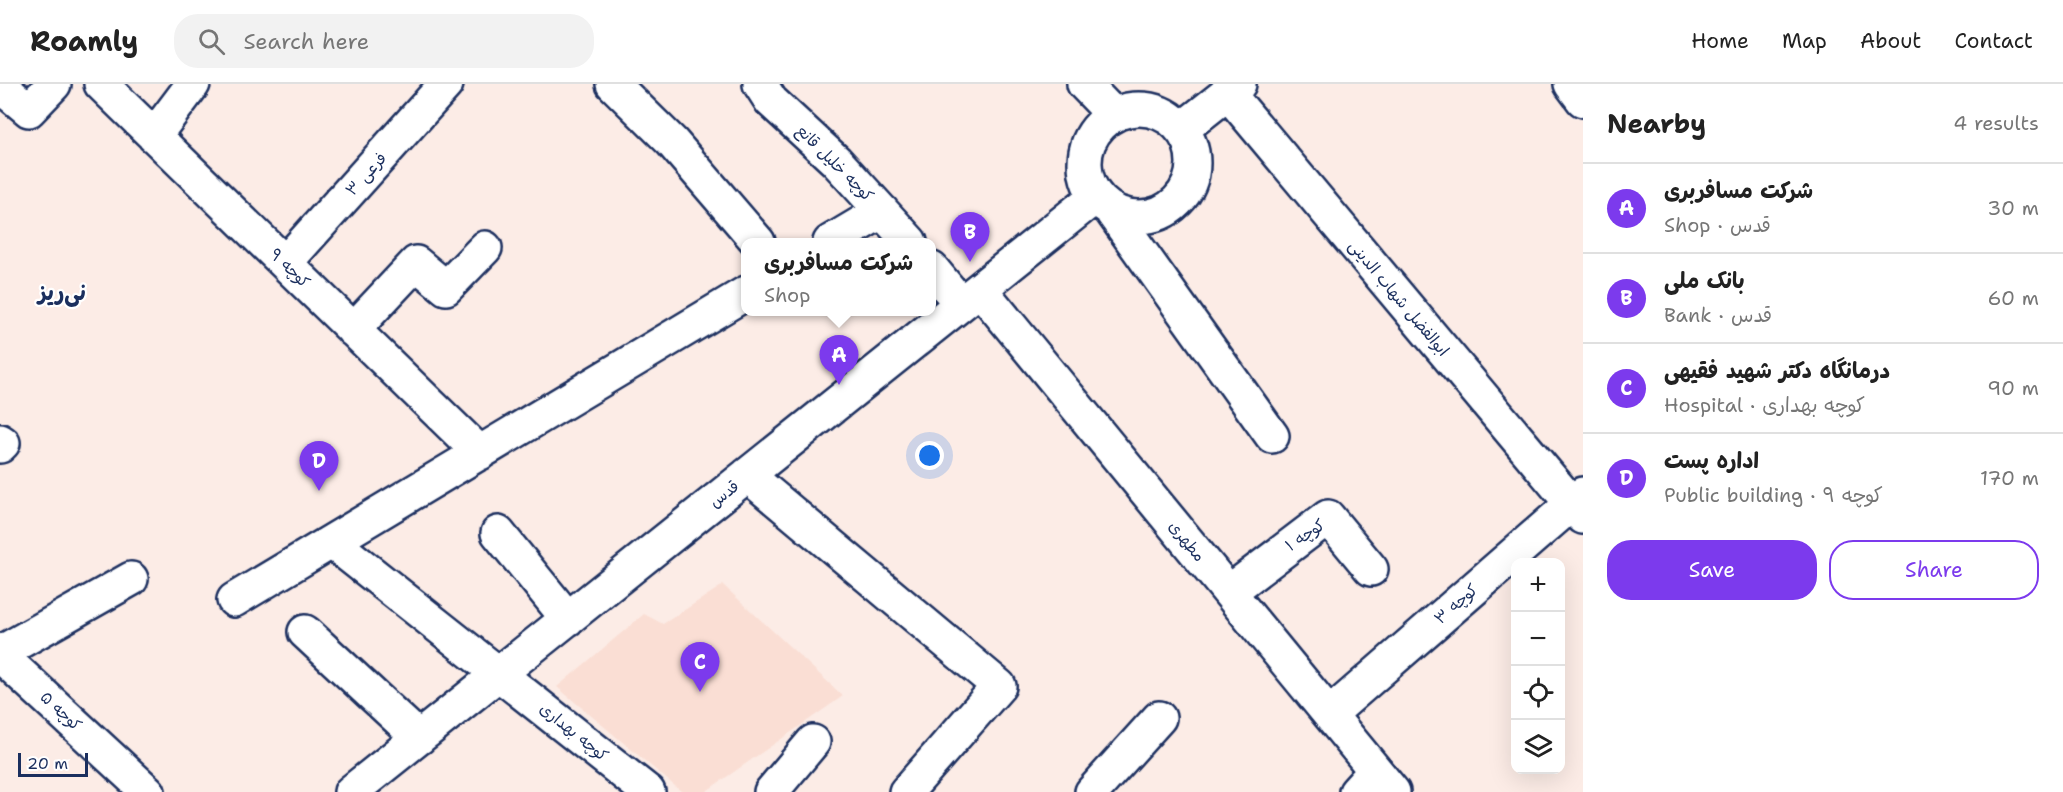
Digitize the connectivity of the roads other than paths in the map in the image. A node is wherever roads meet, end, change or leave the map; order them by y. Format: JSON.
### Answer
{"nodes":[{"id":1,"x":54,"y":84,"type":"edge"},
{"id":2,"x":101,"y":84,"type":"edge"},
{"id":3,"x":193,"y":84,"type":"edge"},
{"id":4,"x":446,"y":84,"type":"edge"},
{"id":5,"x":613,"y":84,"type":"edge"},
{"id":6,"x":760,"y":84,"type":"edge"},
{"id":7,"x":1084,"y":84,"type":"edge"},
{"id":8,"x":1571,"y":84,"type":"edge"},
{"id":9,"x":0,"y":86,"type":"edge"},
{"id":10,"x":1233,"y":88,"type":"edge"},
{"id":11,"x":1583,"y":100,"type":"edge"},
{"id":12,"x":1113,"y":114,"type":"junction"},
{"id":13,"x":1182,"y":129,"type":"junction"},
{"id":14,"x":154,"y":136,"type":"junction"},
{"id":15,"x":1103,"y":202,"type":"junction"},
{"id":16,"x":882,"y":211,"type":"junction"},
{"id":17,"x":754,"y":238,"type":"edge"},
{"id":18,"x":838,"y":238,"type":"edge"},
{"id":19,"x":906,"y":238,"type":"edge"},
{"id":20,"x":485,"y":248,"type":"dead end"},
{"id":21,"x":285,"y":264,"type":"junction"},
{"id":22,"x":936,"y":272,"type":"edge"},
{"id":23,"x":741,"y":296,"type":"edge"},
{"id":24,"x":971,"y":297,"type":"junction"},
{"id":25,"x":353,"y":330,"type":"junction"},
{"id":26,"x":1272,"y":436,"type":"dead end"},
{"id":27,"x":0,"y":441,"type":"edge"},
{"id":28,"x":0,"y":446,"type":"edge"},
{"id":29,"x":480,"y":453,"type":"junction"},
{"id":30,"x":747,"y":475,"type":"junction"},
{"id":31,"x":1579,"y":505,"type":"edge"},
{"id":32,"x":498,"y":533,"type":"dead end"},
{"id":33,"x":332,"y":542,"type":"junction"},
{"id":34,"x":1371,"y":569,"type":"dead end"},
{"id":35,"x":131,"y":579,"type":"dead end"},
{"id":36,"x":1229,"y":592,"type":"junction"},
{"id":37,"x":234,"y":600,"type":"dead end"},
{"id":38,"x":568,"y":619,"type":"junction"},
{"id":39,"x":305,"y":632,"type":"dead end"},
{"id":40,"x":0,"y":654,"type":"edge"},
{"id":41,"x":500,"y":673,"type":"junction"},
{"id":42,"x":1330,"y":714,"type":"junction"},
{"id":43,"x":1159,"y":718,"type":"dead end"},
{"id":44,"x":419,"y":738,"type":"junction"},
{"id":45,"x":813,"y":742,"type":"dead end"},
{"id":46,"x":1375,"y":785,"type":"edge"},
{"id":47,"x":354,"y":791,"type":"edge"},
{"id":48,"x":148,"y":792,"type":"edge"},
{"id":49,"x":648,"y":792,"type":"edge"},
{"id":50,"x":771,"y":792,"type":"edge"},
{"id":51,"x":906,"y":792,"type":"edge"},
{"id":52,"x":1092,"y":792,"type":"edge"}],
"edges":[{"from":1,"to":9,"type":"street"},
{"from":2,"to":14,"type":"street","name":"کوچه ۹"},
{"from":3,"to":14,"type":"street"},
{"from":4,"to":21,"type":"street","name":"فرعی ۳"},
{"from":5,"to":17,"type":"street"},
{"from":6,"to":16,"type":"street","name":"کوچه خلیل قانع"},
{"from":7,"to":12,"type":"street"},
{"from":8,"to":11,"type":"street"},
{"from":10,"to":13,"type":"street"},
{"from":10,"to":31,"type":"street","name":"ابوالفضل شهاب الدینی"},
{"from":12,"to":13,"type":"street"},
{"from":12,"to":15,"type":"street"},
{"from":13,"to":15,"type":"street"},
{"from":14,"to":21,"type":"street","name":"کوچه ۹"},
{"from":15,"to":24,"type":"street","name":"قدس"},
{"from":15,"to":26,"type":"street"},
{"from":16,"to":18,"type":"street"},
{"from":16,"to":19,"type":"street","name":"کوچه خلیل قانع"},
{"from":20,"to":25,"type":"street"},
{"from":21,"to":25,"type":"street","name":"کوچه ۹"},
{"from":22,"to":24,"type":"street"},
{"from":23,"to":29,"type":"street"},
{"from":24,"to":30,"type":"street","name":"قدس"},
{"from":24,"to":36,"type":"street","name":"مطهری"},
{"from":25,"to":29,"type":"street","name":"کوچه ۹"},
{"from":27,"to":28,"type":"street"},
{"from":29,"to":33,"type":"street"},
{"from":30,"to":38,"type":"street","name":"قدس"},
{"from":30,"to":51,"type":"street"},
{"from":31,"to":42,"type":"street","name":"کوچه ۳"},
{"from":32,"to":38,"type":"street"},
{"from":33,"to":37,"type":"street"},
{"from":33,"to":41,"type":"street","name":"کوچه بهداری"},
{"from":34,"to":36,"type":"street","name":"کوچه ۱"},
{"from":35,"to":40,"type":"street"},
{"from":36,"to":42,"type":"street","name":"مطهری"},
{"from":38,"to":41,"type":"street","name":"قدس"},
{"from":39,"to":44,"type":"street"},
{"from":40,"to":48,"type":"street","name":"کوچه ۵"},
{"from":41,"to":44,"type":"street","name":"قدس"},
{"from":41,"to":49,"type":"street","name":"کوچه بهداری"},
{"from":42,"to":46,"type":"street","name":"مطهری"},
{"from":43,"to":52,"type":"street"},
{"from":44,"to":47,"type":"street","name":"قدس"},
{"from":45,"to":50,"type":"street"}]}
